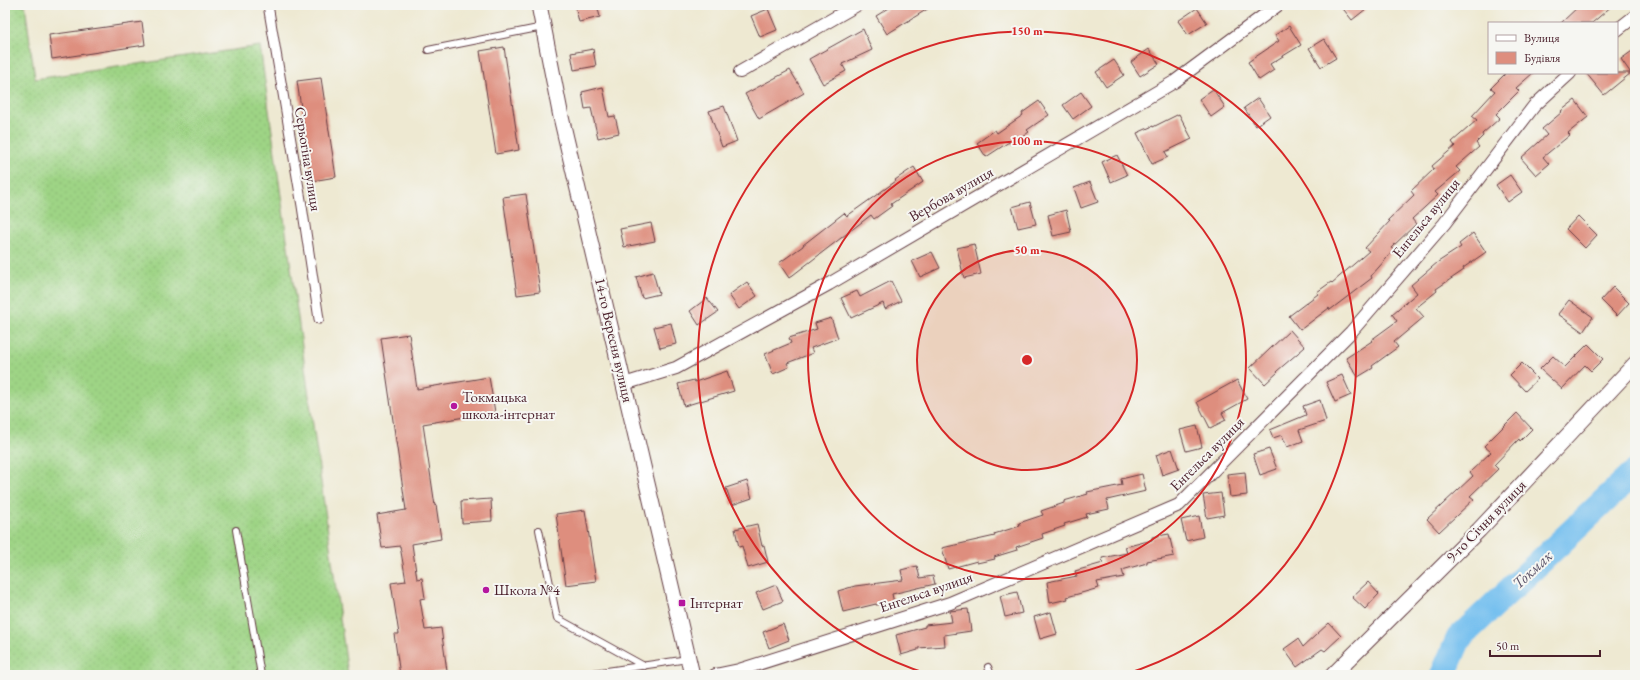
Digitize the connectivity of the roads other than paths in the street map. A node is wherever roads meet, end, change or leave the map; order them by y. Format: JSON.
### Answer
{"nodes":[{"id":1,"x":268,"y":5,"type":"edge"},
{"id":2,"x":539,"y":5,"type":"edge"},
{"id":3,"x":857,"y":5,"type":"edge"},
{"id":4,"x":1278,"y":5,"type":"edge"},
{"id":5,"x":1635,"y":16,"type":"edge"},
{"id":6,"x":544,"y":27,"type":"junction"},
{"id":7,"x":1618,"y":29,"type":"edge"},
{"id":8,"x":428,"y":50,"type":"dead end"},
{"id":9,"x":740,"y":72,"type":"dead end"},
{"id":10,"x":1569,"y":74,"type":"edge"},
{"id":11,"x":319,"y":319,"type":"dead end"},
{"id":12,"x":1635,"y":364,"type":"edge"},
{"id":13,"x":624,"y":384,"type":"junction"},
{"id":14,"x":236,"y":530,"type":"dead end"},
{"id":15,"x":539,"y":530,"type":"dead end"},
{"id":16,"x":688,"y":659,"type":"junction"},
{"id":17,"x":644,"y":666,"type":"junction"},
{"id":18,"x":988,"y":668,"type":"dead end"},
{"id":19,"x":261,"y":675,"type":"edge"},
{"id":20,"x":580,"y":675,"type":"edge"},
{"id":21,"x":692,"y":675,"type":"edge"},
{"id":22,"x":715,"y":675,"type":"edge"},
{"id":23,"x":991,"y":675,"type":"edge"},
{"id":24,"x":1333,"y":675,"type":"edge"}],
"edges":[{"from":1,"to":11,"type":"street","name":"Серьогіна вулиця"},
{"from":2,"to":6,"type":"street","name":"14-го Вересня вулиця"},
{"from":3,"to":9,"type":"street"},
{"from":4,"to":13,"type":"street","name":"Вербова вулиця"},
{"from":5,"to":7,"type":"street"},
{"from":6,"to":8,"type":"lane"},
{"from":6,"to":13,"type":"street","name":"14-го Вересня вулиця"},
{"from":10,"to":22,"type":"street","name":"Енгельса вулиця"},
{"from":12,"to":24,"type":"street","name":"9-го Січня вулиця"},
{"from":13,"to":16,"type":"street","name":"14-го Вересня вулиця"},
{"from":14,"to":19,"type":"lane"},
{"from":15,"to":17,"type":"lane"},
{"from":16,"to":17,"type":"lane"},
{"from":16,"to":21,"type":"street","name":"14-го Вересня вулиця"},
{"from":17,"to":20,"type":"lane"},
{"from":18,"to":23,"type":"lane"}]}
